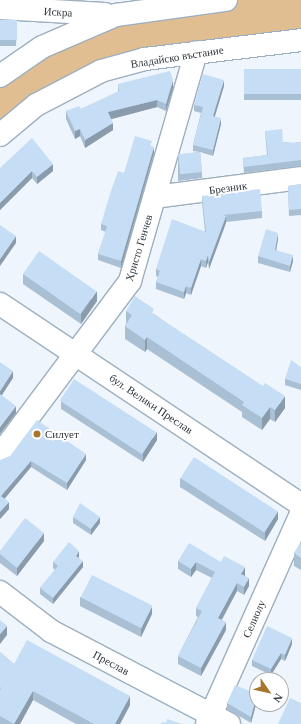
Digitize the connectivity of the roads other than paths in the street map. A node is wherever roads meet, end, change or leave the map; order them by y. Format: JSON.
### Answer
{"nodes":[{"id":1,"x":226,"y":0,"type":"edge"},
{"id":2,"x":0,"y":8,"type":"edge"},
{"id":3,"x":116,"y":15,"type":"junction"},
{"id":4,"x":301,"y":40,"type":"edge"},
{"id":5,"x":196,"y":52,"type":"junction"},
{"id":6,"x":0,"y":76,"type":"edge"},
{"id":7,"x":0,"y":135,"type":"edge"},
{"id":8,"x":301,"y":178,"type":"edge"},
{"id":9,"x":155,"y":197,"type":"junction"},
{"id":10,"x":0,"y":304,"type":"edge"},
{"id":11,"x":76,"y":353,"type":"junction"},
{"id":12,"x":0,"y":455,"type":"edge"},
{"id":13,"x":301,"y":504,"type":"edge"},
{"id":14,"x":301,"y":514,"type":"edge"},
{"id":15,"x":0,"y":592,"type":"edge"},
{"id":16,"x":215,"y":721,"type":"edge"}],
"edges":[{"from":1,"to":3,"type":"street"},
{"from":2,"to":3,"type":"street","name":"Искра"},
{"from":3,"to":6,"type":"street"},
{"from":4,"to":5,"type":"street","name":"Владайско въстание"},
{"from":5,"to":7,"type":"street","name":"Владайско въстание"},
{"from":5,"to":9,"type":"street","name":"Христо Генчев"},
{"from":8,"to":9,"type":"street","name":"Брезник"},
{"from":9,"to":11,"type":"street","name":"Христо Генчев"},
{"from":10,"to":11,"type":"street","name":"бул. Велики Преслав"},
{"from":11,"to":12,"type":"street","name":"Христо Генчев"},
{"from":11,"to":13,"type":"street","name":"бул. Велики Преслав"},
{"from":14,"to":16,"type":"street","name":"Селиолу"},
{"from":15,"to":16,"type":"street","name":"Преслав"}]}
